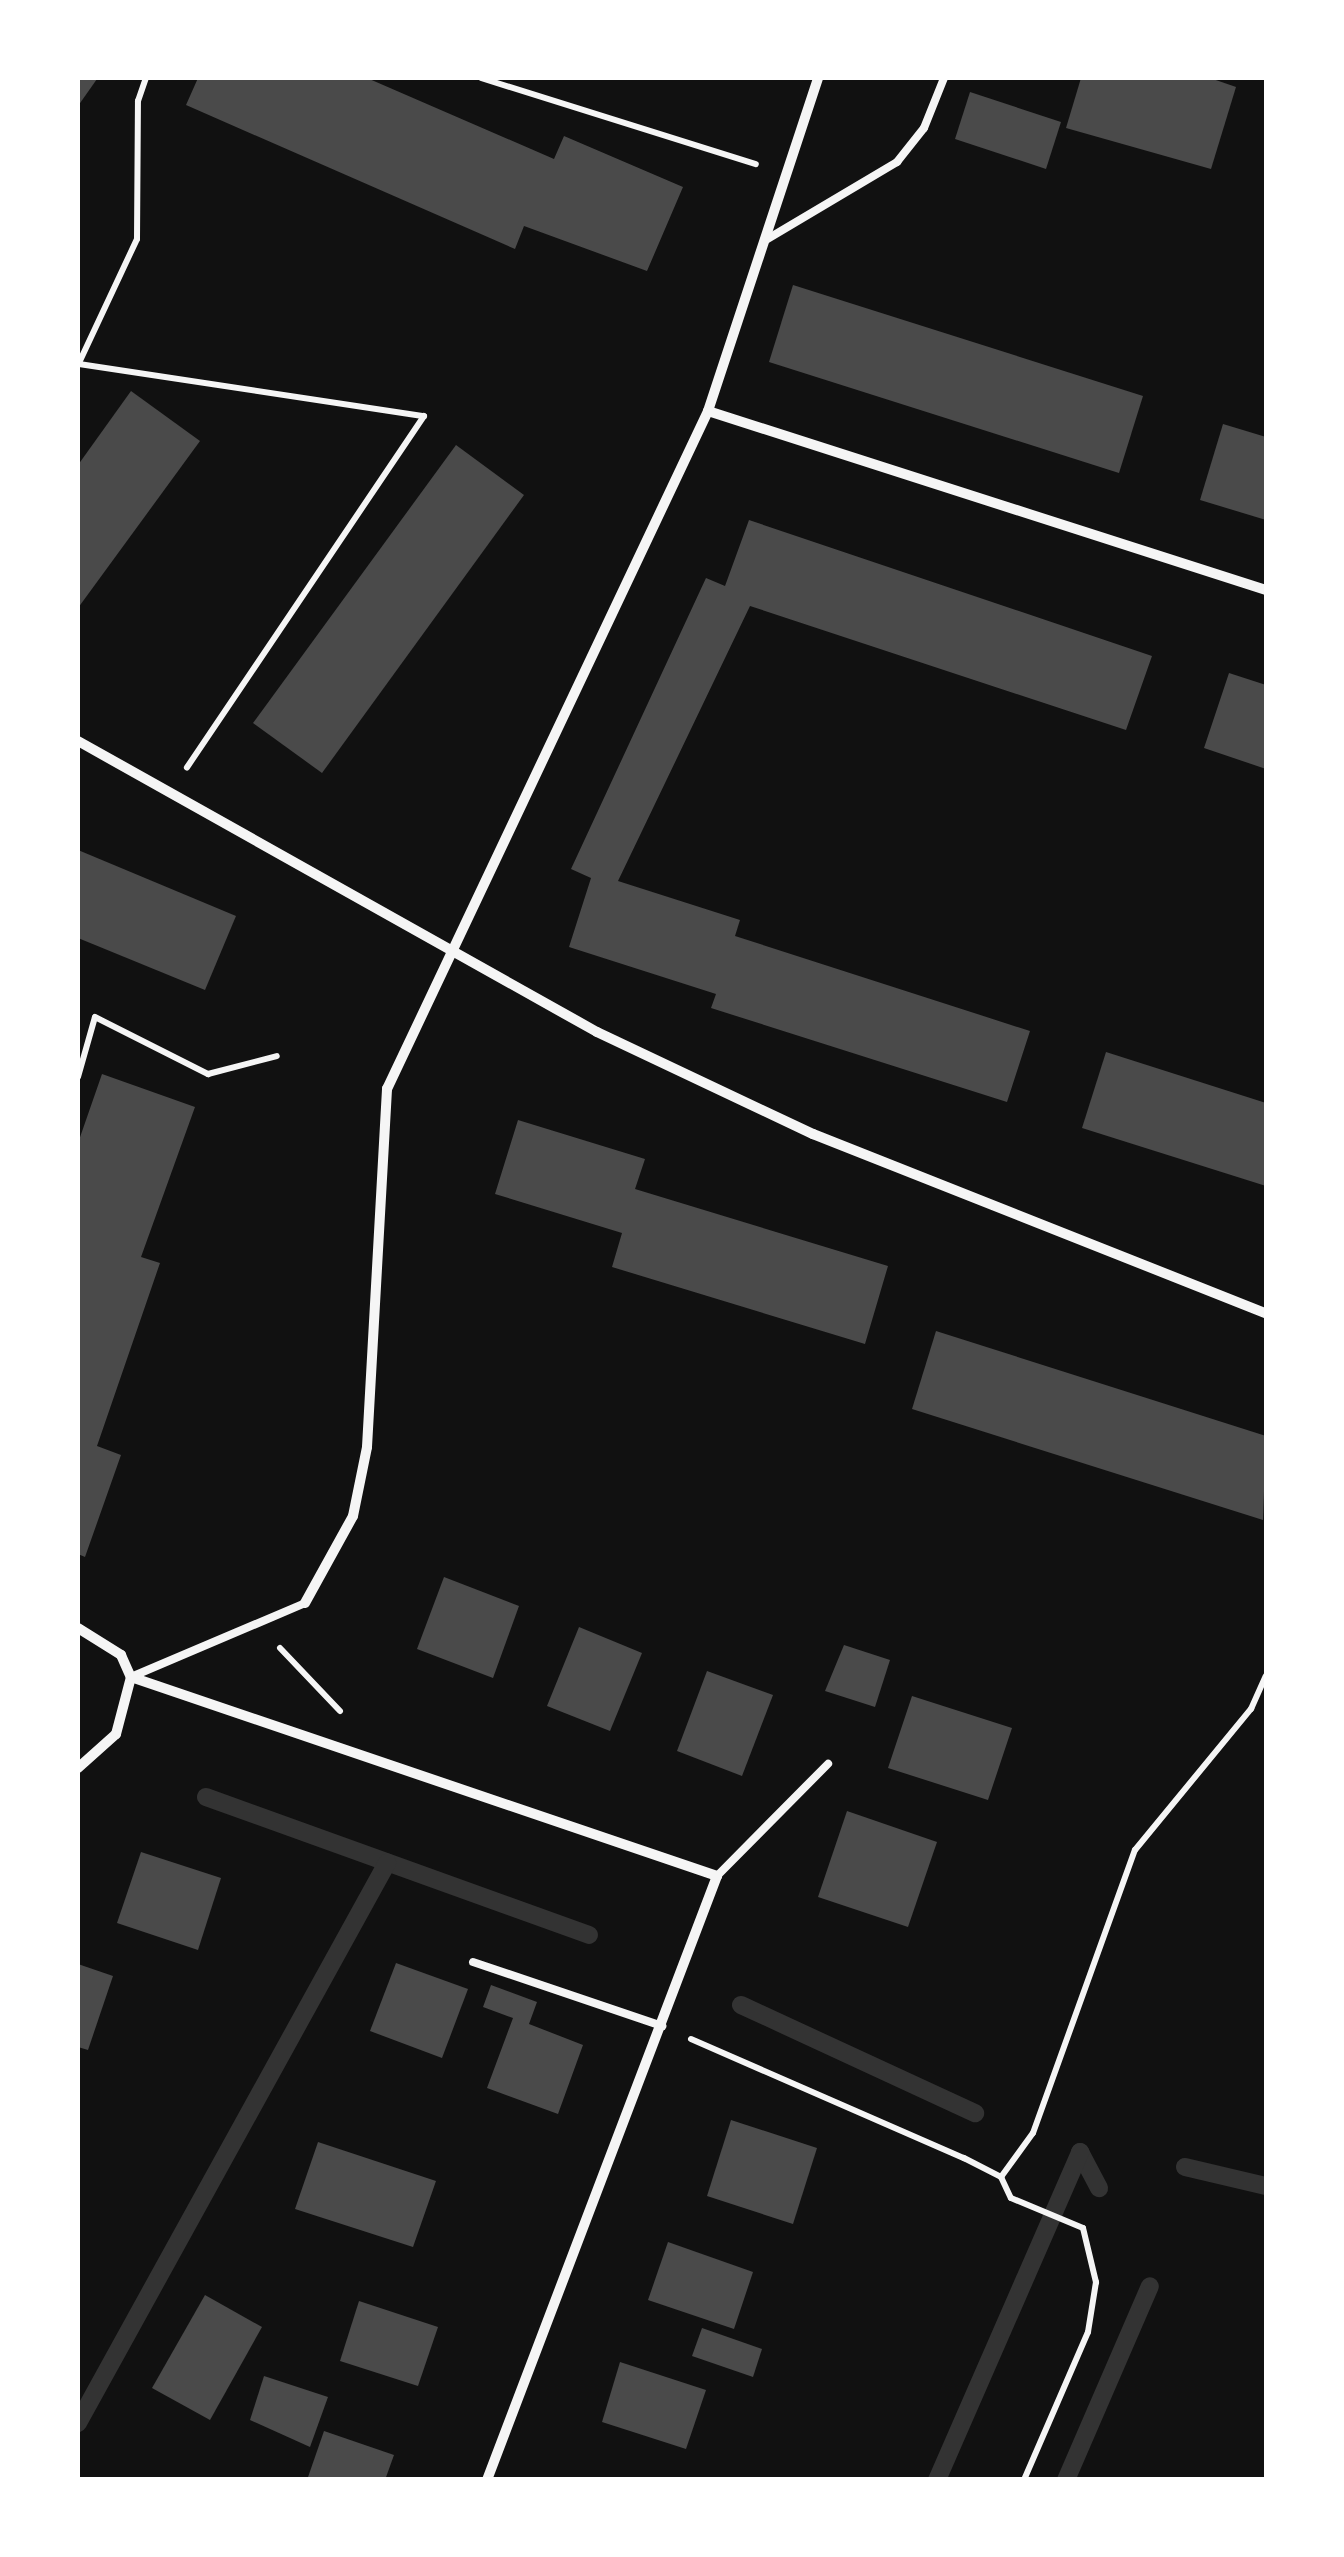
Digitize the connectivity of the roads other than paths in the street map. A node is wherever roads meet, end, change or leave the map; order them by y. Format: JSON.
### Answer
{"nodes":[{"id":1,"x":818,"y":78,"type":"edge"},
{"id":2,"x":944,"y":78,"type":"edge"},
{"id":3,"x":764,"y":240,"type":"junction"},
{"id":4,"x":708,"y":412,"type":"junction"},
{"id":5,"x":1266,"y":590,"type":"edge"},
{"id":6,"x":78,"y":741,"type":"edge"},
{"id":7,"x":450,"y":953,"type":"junction"},
{"id":8,"x":1266,"y":1313,"type":"edge"},
{"id":9,"x":305,"y":1603,"type":"joint"},
{"id":10,"x":78,"y":1628,"type":"edge"},
{"id":11,"x":131,"y":1677,"type":"junction"},
{"id":12,"x":828,"y":1764,"type":"dead end"},
{"id":13,"x":78,"y":1768,"type":"edge"},
{"id":14,"x":716,"y":1876,"type":"junction"},
{"id":15,"x":473,"y":1962,"type":"dead end"},
{"id":16,"x":662,"y":2026,"type":"junction"},
{"id":17,"x":487,"y":2480,"type":"edge"}],
"edges":[{"from":1,"to":3,"type":"street"},
{"from":2,"to":3,"type":"lane"},
{"from":3,"to":4,"type":"street"},
{"from":4,"to":5,"type":"street"},
{"from":4,"to":7,"type":"street"},
{"from":6,"to":7,"type":"street"},
{"from":7,"to":8,"type":"street"},
{"from":7,"to":9,"type":"street"},
{"from":9,"to":11,"type":"lane"},
{"from":10,"to":11,"type":"street"},
{"from":11,"to":13,"type":"street"},
{"from":11,"to":14,"type":"street"},
{"from":12,"to":14,"type":"lane"},
{"from":14,"to":16,"type":"street"},
{"from":15,"to":16,"type":"lane"},
{"from":16,"to":17,"type":"street"}]}
